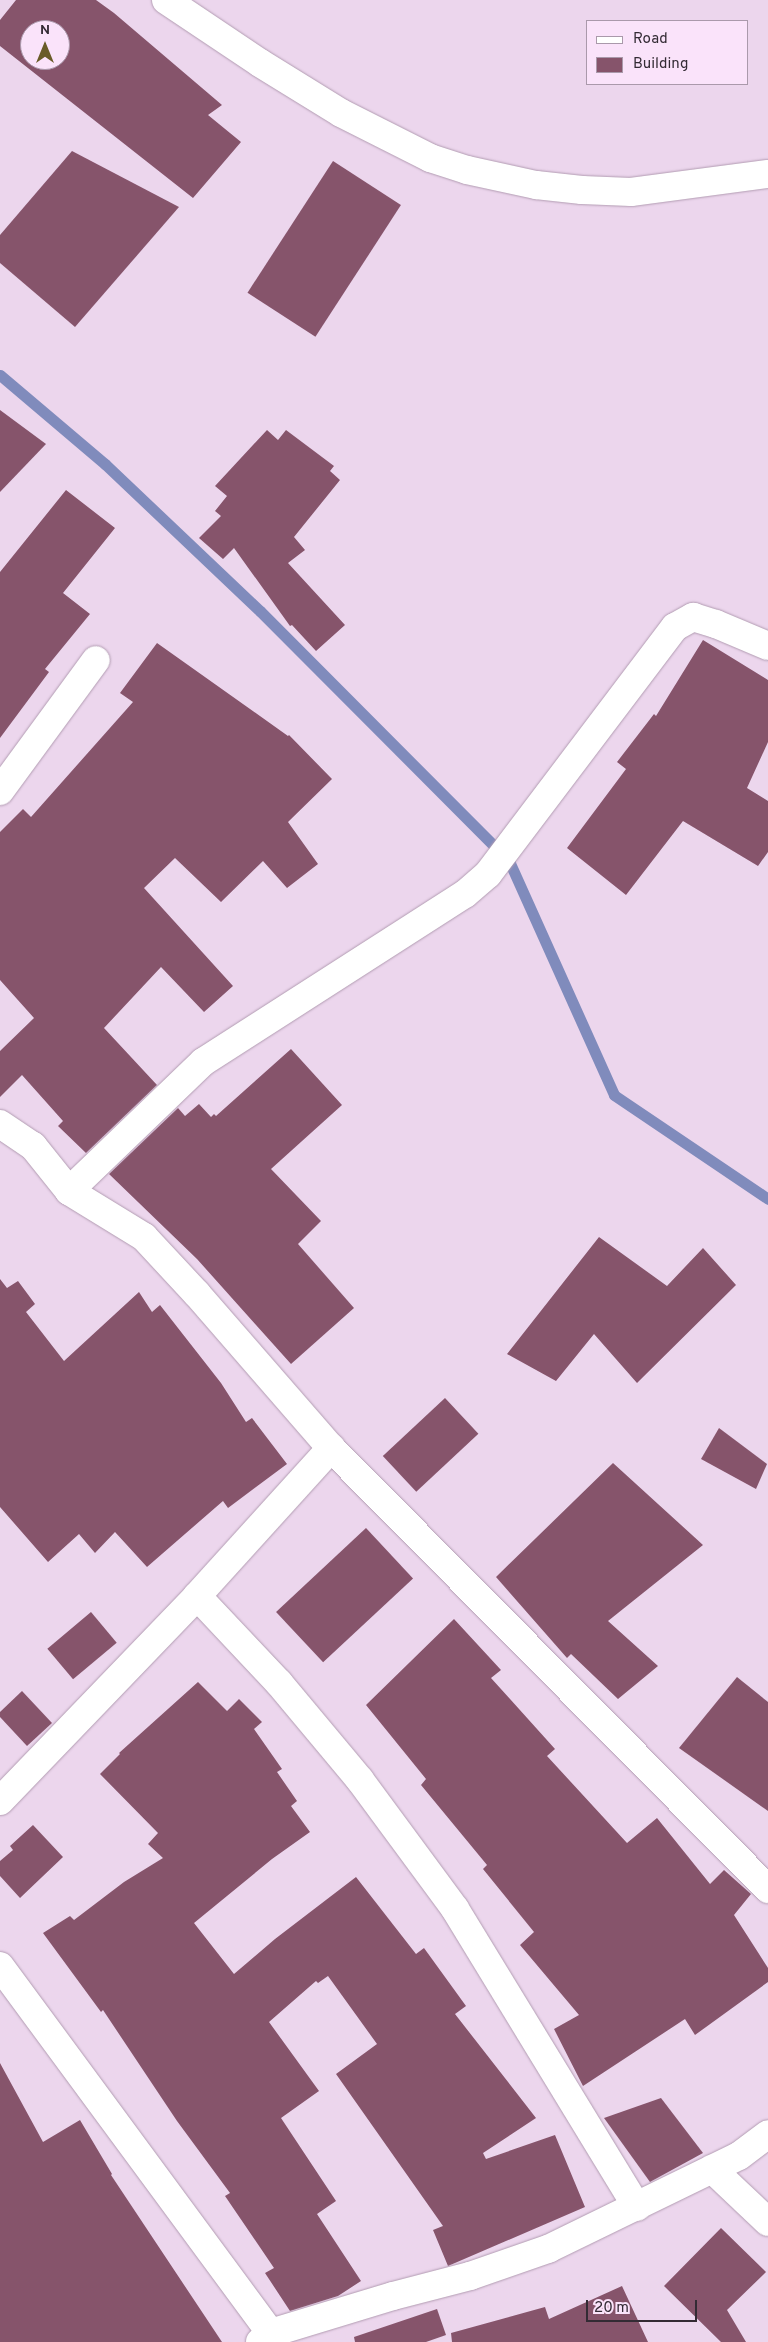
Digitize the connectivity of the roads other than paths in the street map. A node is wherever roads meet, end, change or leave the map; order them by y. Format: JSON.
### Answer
{"nodes":[{"id":1,"x":166,"y":0,"type":"edge"},
{"id":2,"x":768,"y":174,"type":"edge"},
{"id":3,"x":768,"y":646,"type":"edge"},
{"id":4,"x":96,"y":660,"type":"dead end"},
{"id":5,"x":0,"y":791,"type":"edge"},
{"id":6,"x":0,"y":1124,"type":"edge"},
{"id":7,"x":69,"y":1191,"type":"junction"},
{"id":8,"x":331,"y":1448,"type":"junction"},
{"id":9,"x":198,"y":1596,"type":"junction"},
{"id":10,"x":0,"y":1801,"type":"edge"},
{"id":11,"x":768,"y":1889,"type":"edge"},
{"id":12,"x":0,"y":1966,"type":"edge"},
{"id":13,"x":768,"y":2134,"type":"edge"},
{"id":14,"x":712,"y":2169,"type":"junction"},
{"id":15,"x":637,"y":2207,"type":"junction"},
{"id":16,"x":768,"y":2222,"type":"edge"},
{"id":17,"x":266,"y":2338,"type":"edge"}],
"edges":[{"from":1,"to":2,"type":"street"},
{"from":3,"to":7,"type":"street"},
{"from":4,"to":5,"type":"street"},
{"from":6,"to":7,"type":"street"},
{"from":7,"to":8,"type":"street"},
{"from":8,"to":9,"type":"street"},
{"from":8,"to":11,"type":"street"},
{"from":9,"to":10,"type":"street"},
{"from":9,"to":15,"type":"street"},
{"from":12,"to":17,"type":"street"},
{"from":13,"to":14,"type":"street"},
{"from":14,"to":15,"type":"street"},
{"from":14,"to":16,"type":"street"},
{"from":15,"to":17,"type":"street"}]}
